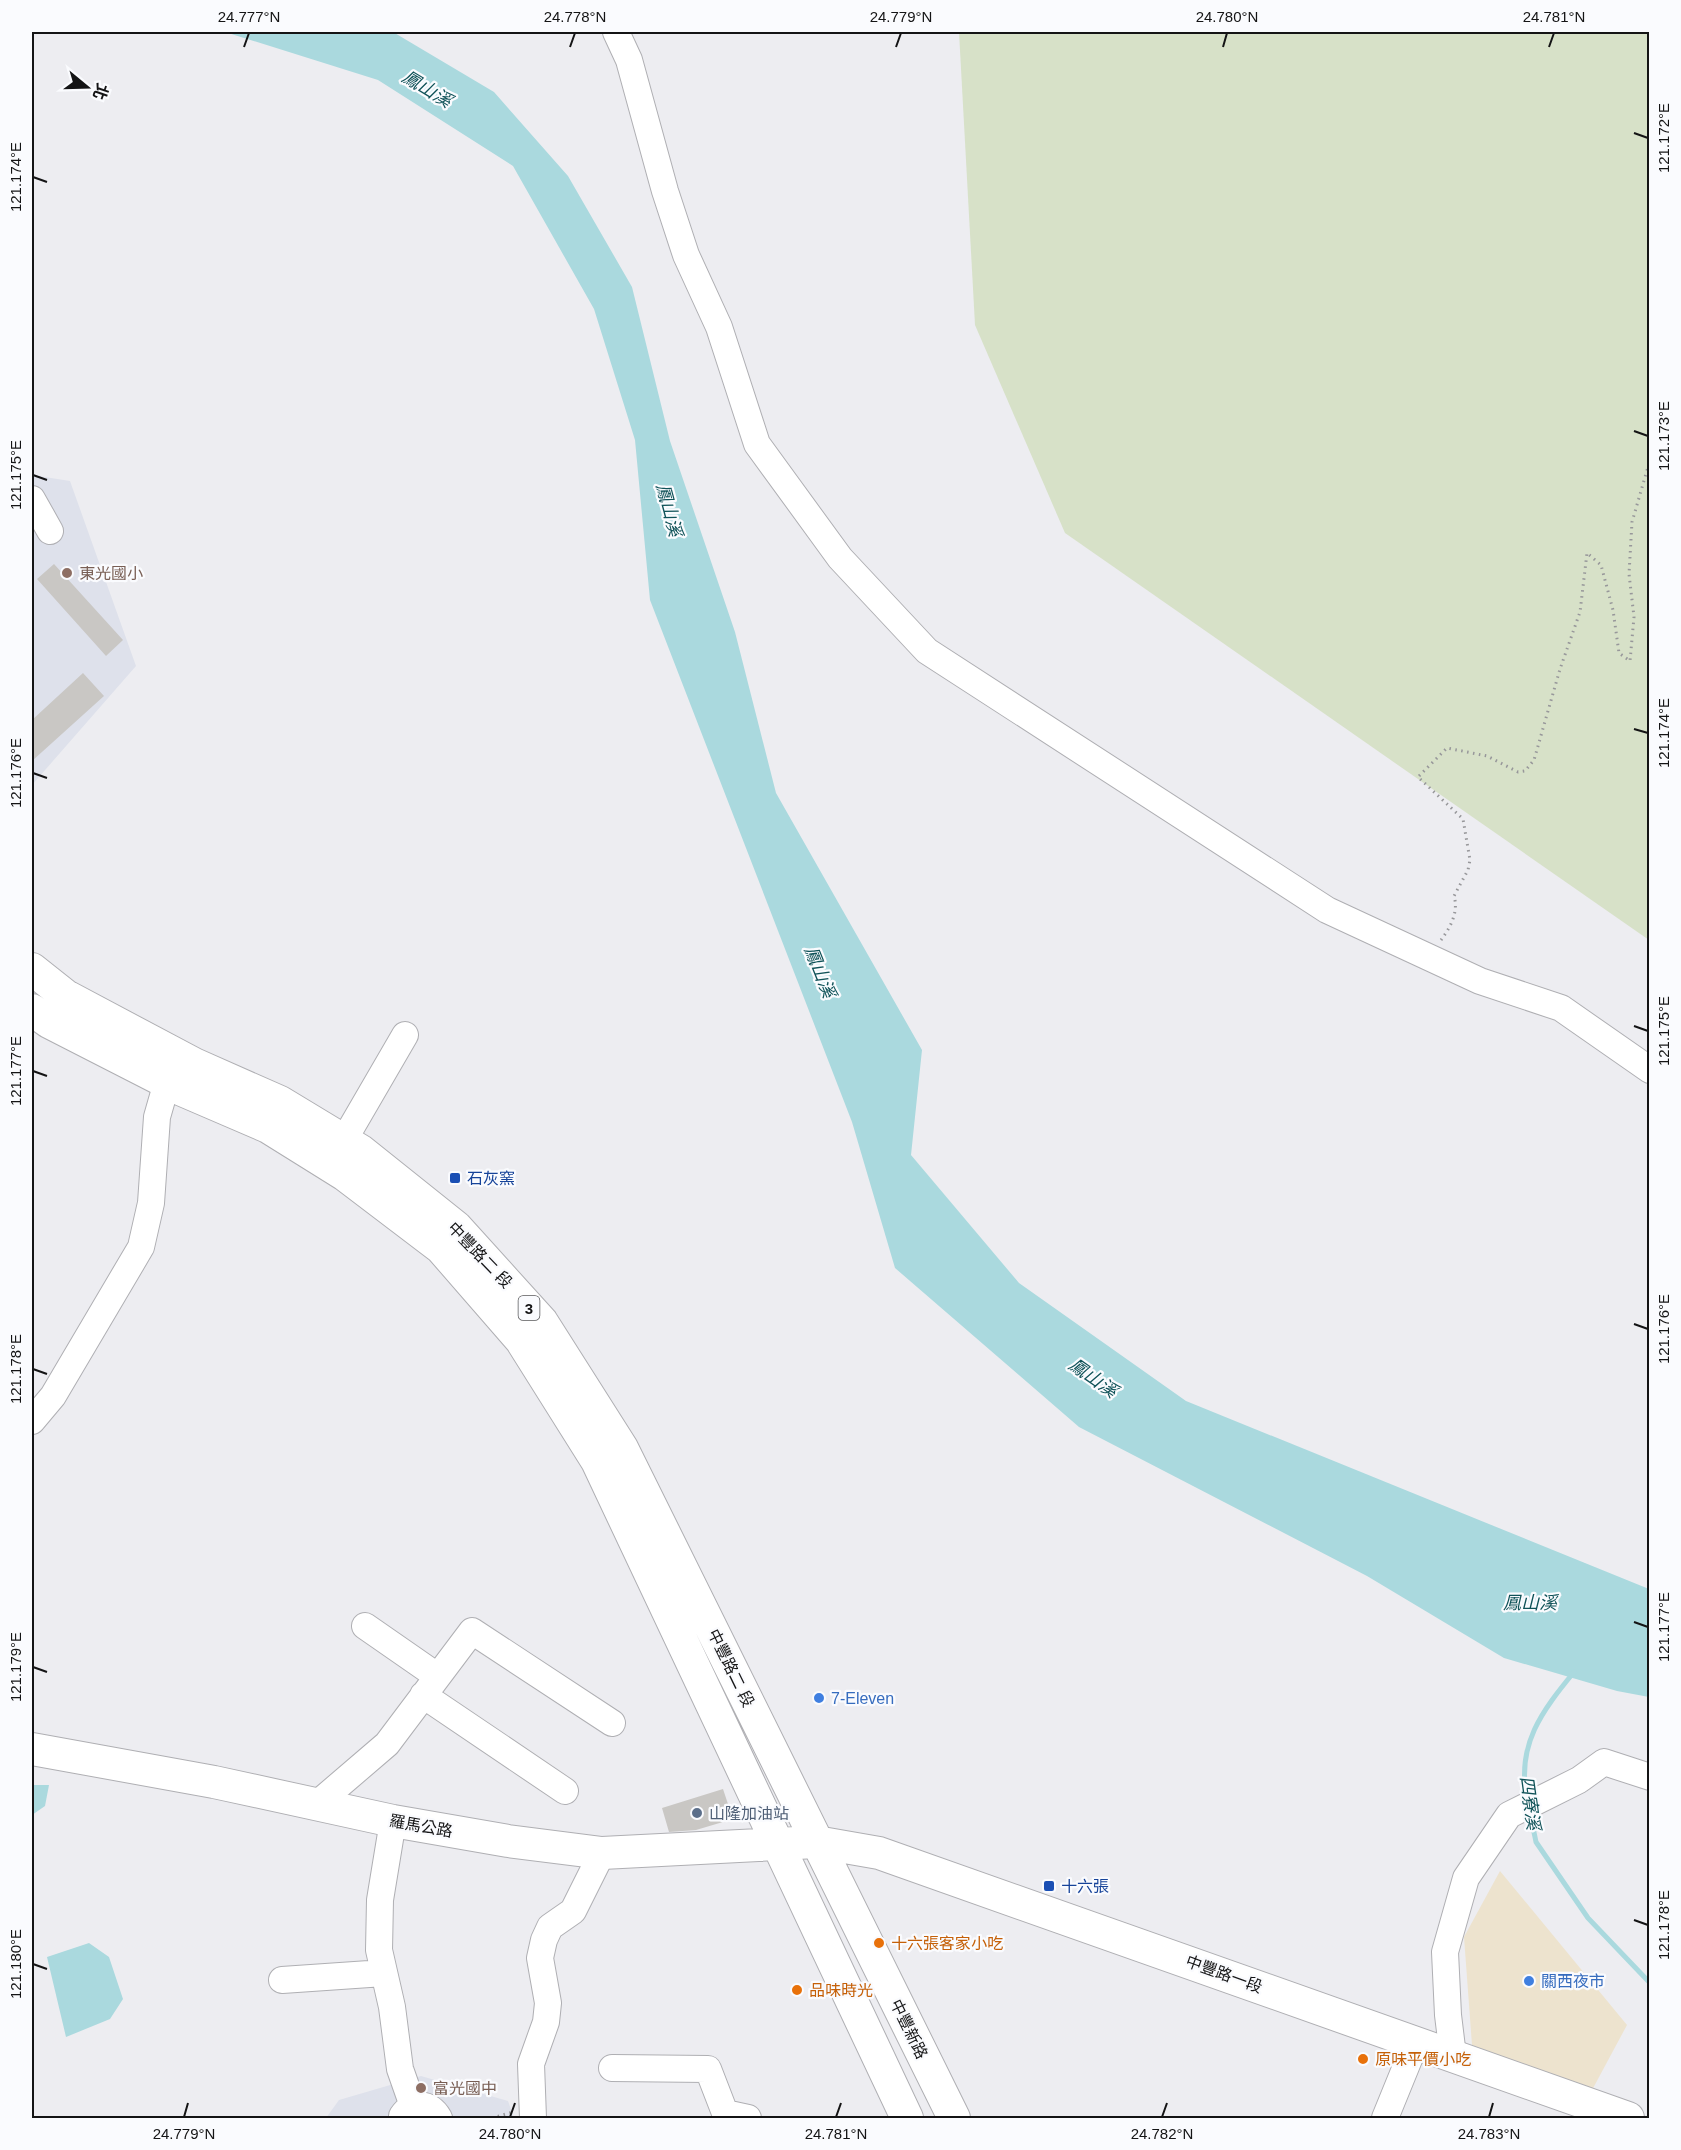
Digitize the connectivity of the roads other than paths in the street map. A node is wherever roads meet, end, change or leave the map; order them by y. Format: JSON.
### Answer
{"nodes":[{"id":1,"x":616,"y":32,"type":"edge"},
{"id":2,"x":32,"y":499,"type":"edge"},
{"id":3,"x":50,"y":531,"type":"dead end"},
{"id":4,"x":32,"y":969,"type":"edge"},
{"id":5,"x":32,"y":1010,"type":"edge"},
{"id":6,"x":405,"y":1035,"type":"dead end"},
{"id":7,"x":165,"y":1070,"type":"junction"},
{"id":8,"x":1650,"y":1070,"type":"edge"},
{"id":9,"x":344,"y":1140,"type":"junction"},
{"id":10,"x":428,"y":1222,"type":"junction"},
{"id":11,"x":32,"y":1421,"type":"edge"},
{"id":12,"x":364,"y":1626,"type":"dead end"},
{"id":13,"x":430,"y":1686,"type":"junction"},
{"id":14,"x":612,"y":1723,"type":"dead end"},
{"id":15,"x":32,"y":1749,"type":"edge"},
{"id":16,"x":1650,"y":1777,"type":"edge"},
{"id":17,"x":565,"y":1791,"type":"dead end"},
{"id":18,"x":317,"y":1804,"type":"junction"},
{"id":19,"x":393,"y":1821,"type":"junction"},
{"id":20,"x":816,"y":1842,"type":"junction"},
{"id":21,"x":776,"y":1846,"type":"junction"},
{"id":22,"x":602,"y":1852,"type":"junction"},
{"id":23,"x":384,"y":1974,"type":"junction"},
{"id":24,"x":282,"y":1980,"type":"dead end"},
{"id":25,"x":1416,"y":2042,"type":"junction"},
{"id":26,"x":1453,"y":2056,"type":"junction"},
{"id":27,"x":612,"y":2068,"type":"dead end"},
{"id":28,"x":407,"y":2112,"type":"edge"},
{"id":29,"x":732,"y":2117,"type":"edge"},
{"id":30,"x":439,"y":2118,"type":"edge"},
{"id":31,"x":533,"y":2118,"type":"edge"},
{"id":32,"x":907,"y":2118,"type":"edge"},
{"id":33,"x":954,"y":2118,"type":"edge"},
{"id":34,"x":1385,"y":2118,"type":"edge"},
{"id":35,"x":1628,"y":2118,"type":"edge"}],
"edges":[{"from":1,"to":8,"type":"street"},
{"from":2,"to":3,"type":"street"},
{"from":4,"to":7,"type":"main road","name":"中豐路二 段","number":"3"},
{"from":5,"to":7,"type":"main road","name":"中豐路二 段","number":"3"},
{"from":6,"to":9,"type":"street"},
{"from":7,"to":9,"type":"main road","name":"中豐路二 段","number":"3"},
{"from":7,"to":10,"type":"main road","name":"中豐路二 段","number":"3"},
{"from":7,"to":11,"type":"street"},
{"from":9,"to":10,"type":"main road","name":"中豐路二 段","number":"3"},
{"from":10,"to":20,"type":"main road","name":"中豐路二 段","number":"3"},
{"from":10,"to":21,"type":"main road","name":"中豐路二 段","number":"3"},
{"from":12,"to":13,"type":"street"},
{"from":13,"to":14,"type":"street"},
{"from":13,"to":17,"type":"street"},
{"from":13,"to":18,"type":"street"},
{"from":15,"to":18,"type":"main road","name":"羅馬公路"},
{"from":16,"to":26,"type":"street"},
{"from":18,"to":19,"type":"main road","name":"羅馬公路"},
{"from":19,"to":22,"type":"main road","name":"羅馬公路"},
{"from":19,"to":23,"type":"street"},
{"from":20,"to":21,"type":"main road","name":"羅馬公路"},
{"from":20,"to":25,"type":"main road","name":"中豐路一段"},
{"from":20,"to":33,"type":"main road","name":"中豐新路","number":"3"},
{"from":21,"to":22,"type":"main road","name":"羅馬公路"},
{"from":21,"to":32,"type":"main road","number":"3"},
{"from":22,"to":31,"type":"street"},
{"from":23,"to":24,"type":"street"},
{"from":23,"to":28,"type":"street"},
{"from":25,"to":26,"type":"main road","name":"中豐路一段"},
{"from":25,"to":34,"type":"street"},
{"from":26,"to":35,"type":"main road","name":"中豐路一段"},
{"from":27,"to":29,"type":"street"},
{"from":28,"to":30,"type":"street"}]}
